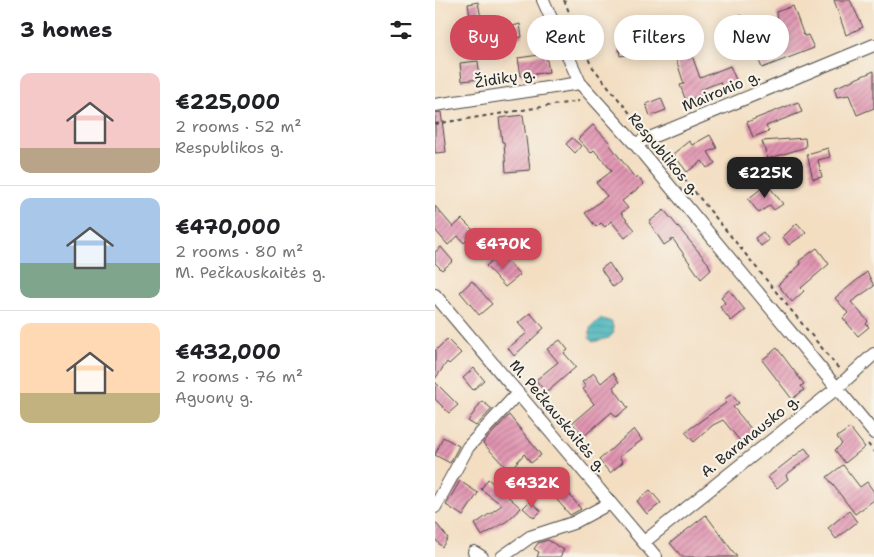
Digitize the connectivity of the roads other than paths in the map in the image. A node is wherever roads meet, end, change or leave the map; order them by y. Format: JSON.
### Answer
{"nodes":[{"id":1,"x":543,"y":0,"type":"edge"},
{"id":2,"x":874,"y":45,"type":"edge"},
{"id":3,"x":580,"y":83,"type":"junction"},
{"id":4,"x":435,"y":105,"type":"edge"},
{"id":5,"x":635,"y":144,"type":"junction"},
{"id":6,"x":435,"y":295,"type":"edge"},
{"id":7,"x":874,"y":354,"type":"edge"},
{"id":8,"x":837,"y":388,"type":"junction"},
{"id":9,"x":518,"y":392,"type":"junction"},
{"id":10,"x":874,"y":433,"type":"edge"},
{"id":11,"x":610,"y":504,"type":"junction"},
{"id":12,"x":435,"y":507,"type":"edge"},
{"id":13,"x":644,"y":542,"type":"junction"},
{"id":14,"x":502,"y":557,"type":"edge"},
{"id":15,"x":656,"y":557,"type":"edge"}],
"edges":[{"from":1,"to":3,"type":"street","name":"Respublikos g."},
{"from":2,"to":5,"type":"street","name":"Maironio g."},
{"from":3,"to":4,"type":"street","name":"Židikų g."},
{"from":3,"to":5,"type":"street","name":"Respublikos g."},
{"from":5,"to":8,"type":"street","name":"Respublikos g."},
{"from":6,"to":9,"type":"street","name":"M. Pečkauskaitės g."},
{"from":7,"to":8,"type":"street","name":"A. Baranausko g."},
{"from":8,"to":10,"type":"street","name":"Respublikos g."},
{"from":8,"to":13,"type":"street","name":"A. Baranausko g."},
{"from":9,"to":11,"type":"street","name":"M. Pečkauskaitės g."},
{"from":9,"to":12,"type":"street"},
{"from":11,"to":13,"type":"street","name":"M. Pečkauskaitės g."},
{"from":11,"to":14,"type":"street"},
{"from":13,"to":15,"type":"street","name":"M. Pečkauskaitės g."}]}
